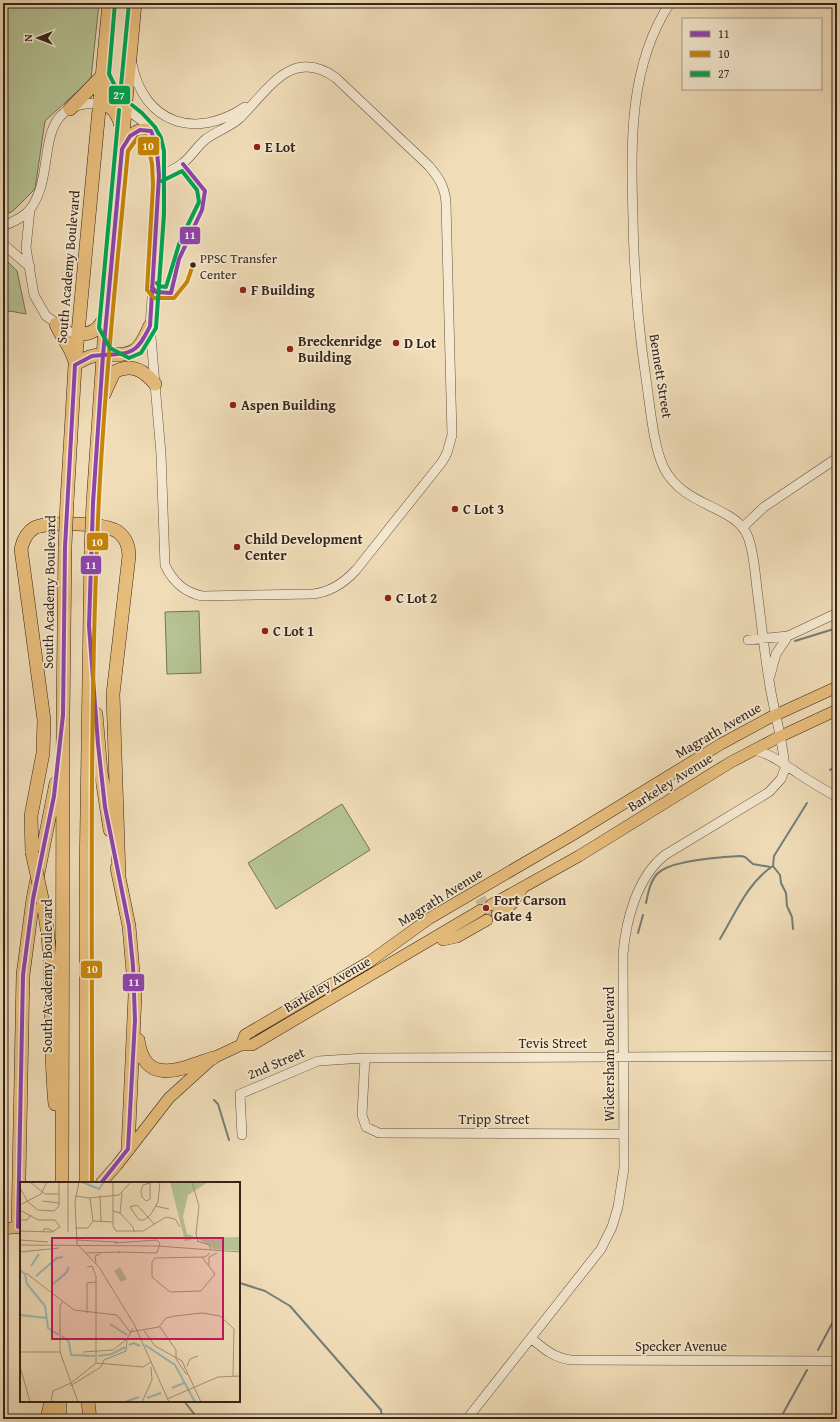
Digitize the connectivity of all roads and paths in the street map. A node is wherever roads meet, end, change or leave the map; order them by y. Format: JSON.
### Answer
{"nodes":[{"id":1,"x":109,"y":3,"type":"edge"},
{"id":2,"x":135,"y":3,"type":"edge"},
{"id":3,"x":670,"y":3,"type":"edge"},
{"id":4,"x":130,"y":54,"type":"junction"},
{"id":5,"x":103,"y":75,"type":"junction"},
{"id":6,"x":253,"y":102,"type":"junction"},
{"id":7,"x":100,"y":103,"type":"junction"},
{"id":8,"x":70,"y":109,"type":"junction"},
{"id":9,"x":126,"y":109,"type":"junction"},
{"id":10,"x":151,"y":131,"type":"junction"},
{"id":11,"x":123,"y":136,"type":"junction"},
{"id":12,"x":122,"y":149,"type":"junction"},
{"id":13,"x":159,"y":176,"type":"junction"},
{"id":14,"x":30,"y":209,"type":"junction"},
{"id":15,"x":3,"y":226,"type":"edge"},
{"id":16,"x":3,"y":244,"type":"edge"},
{"id":17,"x":30,"y":267,"type":"junction"},
{"id":18,"x":106,"y":322,"type":"junction"},
{"id":19,"x":56,"y":324,"type":"junction"},
{"id":20,"x":150,"y":326,"type":"junction"},
{"id":21,"x":78,"y":334,"type":"junction"},
{"id":22,"x":129,"y":352,"type":"junction"},
{"id":23,"x":103,"y":353,"type":"junction"},
{"id":24,"x":75,"y":365,"type":"junction"},
{"id":25,"x":155,"y":384,"type":"junction"},
{"id":26,"x":100,"y":405,"type":"junction"},
{"id":27,"x":837,"y":458,"type":"edge"},
{"id":28,"x":743,"y":527,"type":"junction"},
{"id":29,"x":837,"y":613,"type":"edge"},
{"id":30,"x":89,"y":626,"type":"junction"},
{"id":31,"x":788,"y":636,"type":"junction"},
{"id":32,"x":764,"y":638,"type":"junction"},
{"id":33,"x":748,"y":640,"type":"dead end"},
{"id":34,"x":769,"y":681,"type":"junction"},
{"id":35,"x":837,"y":687,"type":"edge"},
{"id":36,"x":837,"y":710,"type":"edge"},
{"id":37,"x":63,"y":715,"type":"junction"},
{"id":38,"x":775,"y":715,"type":"junction"},
{"id":39,"x":779,"y":737,"type":"junction"},
{"id":40,"x":754,"y":750,"type":"junction"},
{"id":41,"x":785,"y":764,"type":"junction"},
{"id":42,"x":837,"y":797,"type":"edge"},
{"id":43,"x":119,"y":876,"type":"junction"},
{"id":44,"x":524,"y":886,"type":"junction"},
{"id":45,"x":427,"y":942,"type":"junction"},
{"id":46,"x":135,"y":1020,"type":"junction"},
{"id":47,"x":240,"y":1044,"type":"junction"},
{"id":48,"x":624,"y":1056,"type":"junction"},
{"id":49,"x":837,"y":1056,"type":"edge"},
{"id":50,"x":213,"y":1058,"type":"junction"},
{"id":51,"x":365,"y":1058,"type":"junction"},
{"id":52,"x":318,"y":1061,"type":"joint"},
{"id":53,"x":623,"y":1134,"type":"junction"},
{"id":54,"x":242,"y":1135,"type":"dead end"},
{"id":55,"x":128,"y":1149,"type":"junction"},
{"id":56,"x":62,"y":1166,"type":"junction"},
{"id":57,"x":21,"y":1182,"type":"edge"},
{"id":58,"x":62,"y":1182,"type":"edge"},
{"id":59,"x":86,"y":1182,"type":"edge"},
{"id":60,"x":101,"y":1182,"type":"edge"},
{"id":61,"x":20,"y":1227,"type":"edge"},
{"id":62,"x":3,"y":1229,"type":"edge"},
{"id":63,"x":531,"y":1338,"type":"junction"},
{"id":64,"x":837,"y":1361,"type":"edge"},
{"id":65,"x":51,"y":1402,"type":"edge"},
{"id":66,"x":60,"y":1402,"type":"edge"},
{"id":67,"x":85,"y":1402,"type":"edge"},
{"id":68,"x":88,"y":1402,"type":"edge"},
{"id":69,"x":47,"y":1419,"type":"edge"},
{"id":70,"x":60,"y":1419,"type":"edge"},
{"id":71,"x":85,"y":1419,"type":"edge"},
{"id":72,"x":90,"y":1419,"type":"edge"},
{"id":73,"x":467,"y":1419,"type":"edge"}],
"edges":[{"from":1,"to":5,"type":"highway","name":"South Academy Boulevard"},
{"from":2,"to":4,"type":"highway"},
{"from":3,"to":28,"type":"street","name":"Bennett Street"},
{"from":4,"to":6,"type":"street"},
{"from":4,"to":9,"type":"highway"},
{"from":5,"to":7,"type":"highway","name":"South Academy Boulevard"},
{"from":5,"to":8,"type":"highway"},
{"from":5,"to":9,"type":"highway"},
{"from":6,"to":13,"type":"street"},
{"from":6,"to":25,"type":"street"},
{"from":7,"to":8,"type":"street"},
{"from":7,"to":11,"type":"highway"},
{"from":7,"to":21,"type":"highway","name":"South Academy Boulevard"},
{"from":8,"to":14,"type":"street"},
{"from":9,"to":10,"type":"street"},
{"from":9,"to":11,"type":"highway"},
{"from":10,"to":12,"type":"highway"},
{"from":10,"to":13,"type":"street"},
{"from":11,"to":12,"type":"highway"},
{"from":12,"to":18,"type":"highway"},
{"from":13,"to":20,"type":"street"},
{"from":14,"to":15,"type":"street"},
{"from":14,"to":17,"type":"street"},
{"from":16,"to":17,"type":"street"},
{"from":17,"to":19,"type":"street"},
{"from":18,"to":21,"type":"highway"},
{"from":18,"to":22,"type":"highway"},
{"from":18,"to":23,"type":"highway"},
{"from":19,"to":21,"type":"street"},
{"from":19,"to":24,"type":"highway"},
{"from":20,"to":22,"type":"highway"},
{"from":20,"to":25,"type":"street"},
{"from":21,"to":24,"type":"highway","name":"South Academy Boulevard"},
{"from":22,"to":23,"type":"highway"},
{"from":23,"to":24,"type":"highway"},
{"from":23,"to":26,"type":"highway"},
{"from":24,"to":37,"type":"highway","name":"South Academy Boulevard","bridge":true},
{"from":25,"to":26,"type":"highway"},
{"from":26,"to":30,"type":"highway","bridge":true},
{"from":27,"to":28,"type":"street"},
{"from":28,"to":32,"type":"street"},
{"from":29,"to":31,"type":"street"},
{"from":30,"to":43,"type":"highway"},
{"from":30,"to":59,"type":"highway"},
{"from":31,"to":32,"type":"street"},
{"from":31,"to":34,"type":"street"},
{"from":32,"to":33,"type":"street"},
{"from":32,"to":34,"type":"street"},
{"from":34,"to":38,"type":"street"},
{"from":35,"to":38,"type":"main road","name":"Magrath Avenue"},
{"from":36,"to":39,"type":"main road","name":"Barkeley Avenue"},
{"from":37,"to":56,"type":"highway","name":"South Academy Boulevard"},
{"from":37,"to":57,"type":"highway"},
{"from":38,"to":39,"type":"street"},
{"from":38,"to":47,"type":"main road","name":"Magrath Avenue"},
{"from":39,"to":40,"type":"main road","name":"Barkeley Avenue"},
{"from":39,"to":41,"type":"street"},
{"from":40,"to":41,"type":"street"},
{"from":40,"to":44,"type":"main road","name":"Barkeley Avenue"},
{"from":41,"to":42,"type":"street"},
{"from":41,"to":48,"type":"street","name":"Wickersham Boulevard"},
{"from":43,"to":46,"type":"highway"},
{"from":43,"to":56,"type":"highway","bridge":true},
{"from":44,"to":44,"type":"main road","name":"Barkeley Avenue"},
{"from":45,"to":45,"type":"main road","name":"Barkeley Avenue"},
{"from":45,"to":47,"type":"main road","name":"Barkeley Avenue"},
{"from":46,"to":50,"type":"highway"},
{"from":46,"to":55,"type":"highway"},
{"from":47,"to":50,"type":"main road","name":"Magrath Avenue"},
{"from":48,"to":49,"type":"street","name":"Tevis Street"},
{"from":48,"to":51,"type":"street","name":"Tevis Street"},
{"from":48,"to":53,"type":"street","name":"Wickersham Boulevard"},
{"from":50,"to":55,"type":"main road","name":"Magrath Avenue"},
{"from":51,"to":52,"type":"street","name":"Tevis Street"},
{"from":51,"to":53,"type":"street","name":"Tripp Street"},
{"from":52,"to":54,"type":"street","name":"2nd Street"},
{"from":53,"to":63,"type":"street","name":"Wickersham Boulevard"},
{"from":55,"to":60,"type":"main road","name":"Magrath Avenue"},
{"from":56,"to":58,"type":"highway","name":"South Academy Boulevard"},
{"from":61,"to":62,"type":"main road"},
{"from":63,"to":64,"type":"street","name":"Specker Avenue"},
{"from":63,"to":73,"type":"street","name":"Wickersham Boulevard"},
{"from":65,"to":69,"type":"highway"},
{"from":66,"to":70,"type":"highway"},
{"from":67,"to":71,"type":"highway"},
{"from":68,"to":72,"type":"highway"}]}
